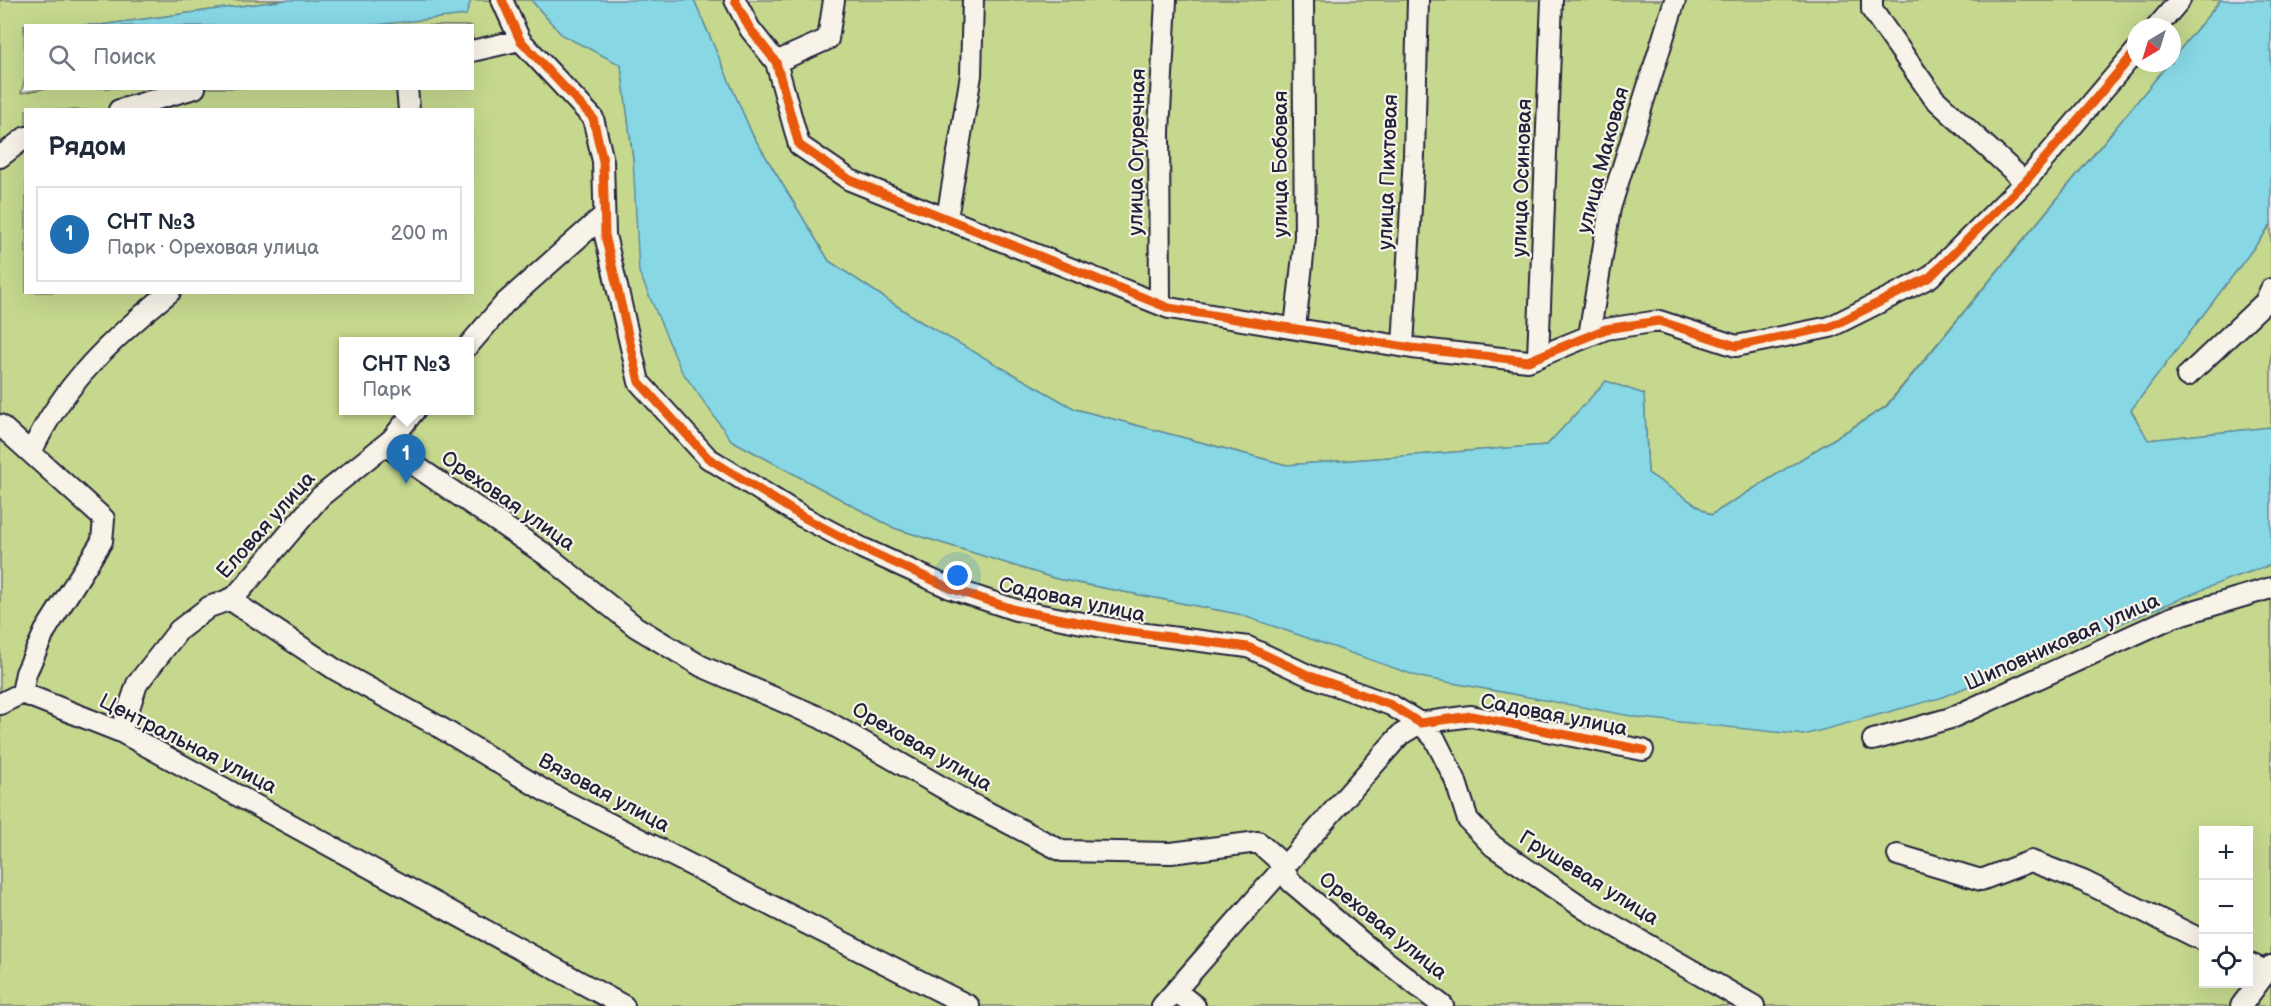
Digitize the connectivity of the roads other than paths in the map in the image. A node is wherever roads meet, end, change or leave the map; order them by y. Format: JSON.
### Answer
{"nodes":[{"id":1,"x":502,"y":0,"type":"edge"},
{"id":2,"x":735,"y":0,"type":"edge"},
{"id":3,"x":834,"y":0,"type":"edge"},
{"id":4,"x":973,"y":0,"type":"edge"},
{"id":5,"x":1166,"y":0,"type":"edge"},
{"id":6,"x":1303,"y":0,"type":"edge"},
{"id":7,"x":1418,"y":0,"type":"edge"},
{"id":8,"x":1552,"y":0,"type":"edge"},
{"id":9,"x":1675,"y":0,"type":"edge"},
{"id":10,"x":1872,"y":0,"type":"edge"},
{"id":11,"x":2180,"y":0,"type":"edge"},
{"id":12,"x":2165,"y":18,"type":"edge"},
{"id":13,"x":520,"y":40,"type":"junction"},
{"id":14,"x":474,"y":51,"type":"edge"},
{"id":15,"x":776,"y":62,"type":"junction"},
{"id":16,"x":2127,"y":62,"type":"edge"},
{"id":17,"x":188,"y":90,"type":"edge"},
{"id":18,"x":407,"y":90,"type":"edge"},
{"id":19,"x":126,"y":108,"type":"edge"},
{"id":20,"x":409,"y":108,"type":"edge"},
{"id":21,"x":24,"y":139,"type":"edge"},
{"id":22,"x":0,"y":157,"type":"edge"},
{"id":23,"x":2025,"y":182,"type":"junction"},
{"id":24,"x":604,"y":215,"type":"junction"},
{"id":25,"x":947,"y":218,"type":"junction"},
{"id":26,"x":2271,"y":289,"type":"edge"},
{"id":27,"x":168,"y":294,"type":"edge"},
{"id":28,"x":1160,"y":304,"type":"junction"},
{"id":29,"x":1295,"y":328,"type":"junction"},
{"id":30,"x":1589,"y":336,"type":"junction"},
{"id":31,"x":474,"y":339,"type":"edge"},
{"id":32,"x":1403,"y":346,"type":"junction"},
{"id":33,"x":1538,"y":357,"type":"junction"},
{"id":34,"x":2187,"y":376,"type":"dead end"},
{"id":35,"x":411,"y":415,"type":"edge"},
{"id":36,"x":0,"y":424,"type":"edge"},
{"id":37,"x":385,"y":445,"type":"junction"},
{"id":38,"x":31,"y":453,"type":"junction"},
{"id":39,"x":2271,"y":588,"type":"edge"},
{"id":40,"x":230,"y":599,"type":"junction"},
{"id":41,"x":22,"y":693,"type":"junction"},
{"id":42,"x":0,"y":704,"type":"edge"},
{"id":43,"x":1420,"y":723,"type":"junction"},
{"id":44,"x":121,"y":732,"type":"junction"},
{"id":45,"x":1873,"y":740,"type":"dead end"},
{"id":46,"x":1643,"y":750,"type":"dead end"},
{"id":47,"x":1898,"y":855,"type":"dead end"},
{"id":48,"x":1284,"y":870,"type":"junction"},
{"id":49,"x":2199,"y":938,"type":"edge"},
{"id":50,"x":2262,"y":967,"type":"edge"},
{"id":51,"x":1176,"y":991,"type":"junction"},
{"id":52,"x":624,"y":1006,"type":"edge"},
{"id":53,"x":969,"y":1006,"type":"edge"},
{"id":54,"x":1162,"y":1006,"type":"edge"},
{"id":55,"x":1195,"y":1006,"type":"edge"},
{"id":56,"x":1443,"y":1006,"type":"edge"},
{"id":57,"x":1754,"y":1006,"type":"edge"},
{"id":58,"x":2241,"y":1006,"type":"edge"}],
"edges":[{"from":1,"to":13,"type":"street","name":"Садовая улица"},
{"from":2,"to":15,"type":"street"},
{"from":3,"to":15,"type":"street"},
{"from":4,"to":25,"type":"street"},
{"from":5,"to":28,"type":"street","name":"улица Огуречная"},
{"from":6,"to":29,"type":"street","name":"улица Бобовая"},
{"from":7,"to":32,"type":"street","name":"улица Пихтовая"},
{"from":8,"to":33,"type":"street","name":"улица Осиновая"},
{"from":9,"to":30,"type":"street","name":"улица Маковая"},
{"from":10,"to":23,"type":"street"},
{"from":11,"to":12,"type":"street"},
{"from":13,"to":14,"type":"street"},
{"from":13,"to":24,"type":"street","name":"Садовая улица"},
{"from":15,"to":25,"type":"street"},
{"from":16,"to":23,"type":"street"},
{"from":17,"to":19,"type":"street"},
{"from":18,"to":20,"type":"street"},
{"from":21,"to":22,"type":"street"},
{"from":23,"to":30,"type":"street"},
{"from":24,"to":31,"type":"street"},
{"from":24,"to":43,"type":"street","name":"Садовая улица"},
{"from":25,"to":28,"type":"street"},
{"from":26,"to":34,"type":"street"},
{"from":27,"to":38,"type":"street"},
{"from":28,"to":29,"type":"street"},
{"from":29,"to":32,"type":"street"},
{"from":30,"to":33,"type":"street"},
{"from":32,"to":33,"type":"street"},
{"from":35,"to":37,"type":"street","name":"Еловая улица"},
{"from":36,"to":38,"type":"street"},
{"from":37,"to":40,"type":"street","name":"Еловая улица"},
{"from":37,"to":48,"type":"street","name":"Ореховая улица"},
{"from":38,"to":41,"type":"street"},
{"from":39,"to":45,"type":"street","name":"Шиповниковая улица"},
{"from":40,"to":44,"type":"street","name":"Еловая улица"},
{"from":40,"to":53,"type":"street","name":"Вязовая улица"},
{"from":41,"to":42,"type":"street"},
{"from":41,"to":44,"type":"street","name":"Центральная улица"},
{"from":43,"to":46,"type":"street","name":"Садовая улица"},
{"from":43,"to":48,"type":"street"},
{"from":43,"to":57,"type":"street","name":"Грушевая улица"},
{"from":44,"to":52,"type":"street","name":"Центральная улица"},
{"from":47,"to":49,"type":"street"},
{"from":48,"to":51,"type":"street"},
{"from":48,"to":56,"type":"street","name":"Ореховая улица"},
{"from":50,"to":58,"type":"street"},
{"from":51,"to":54,"type":"street"},
{"from":51,"to":55,"type":"street"}]}
